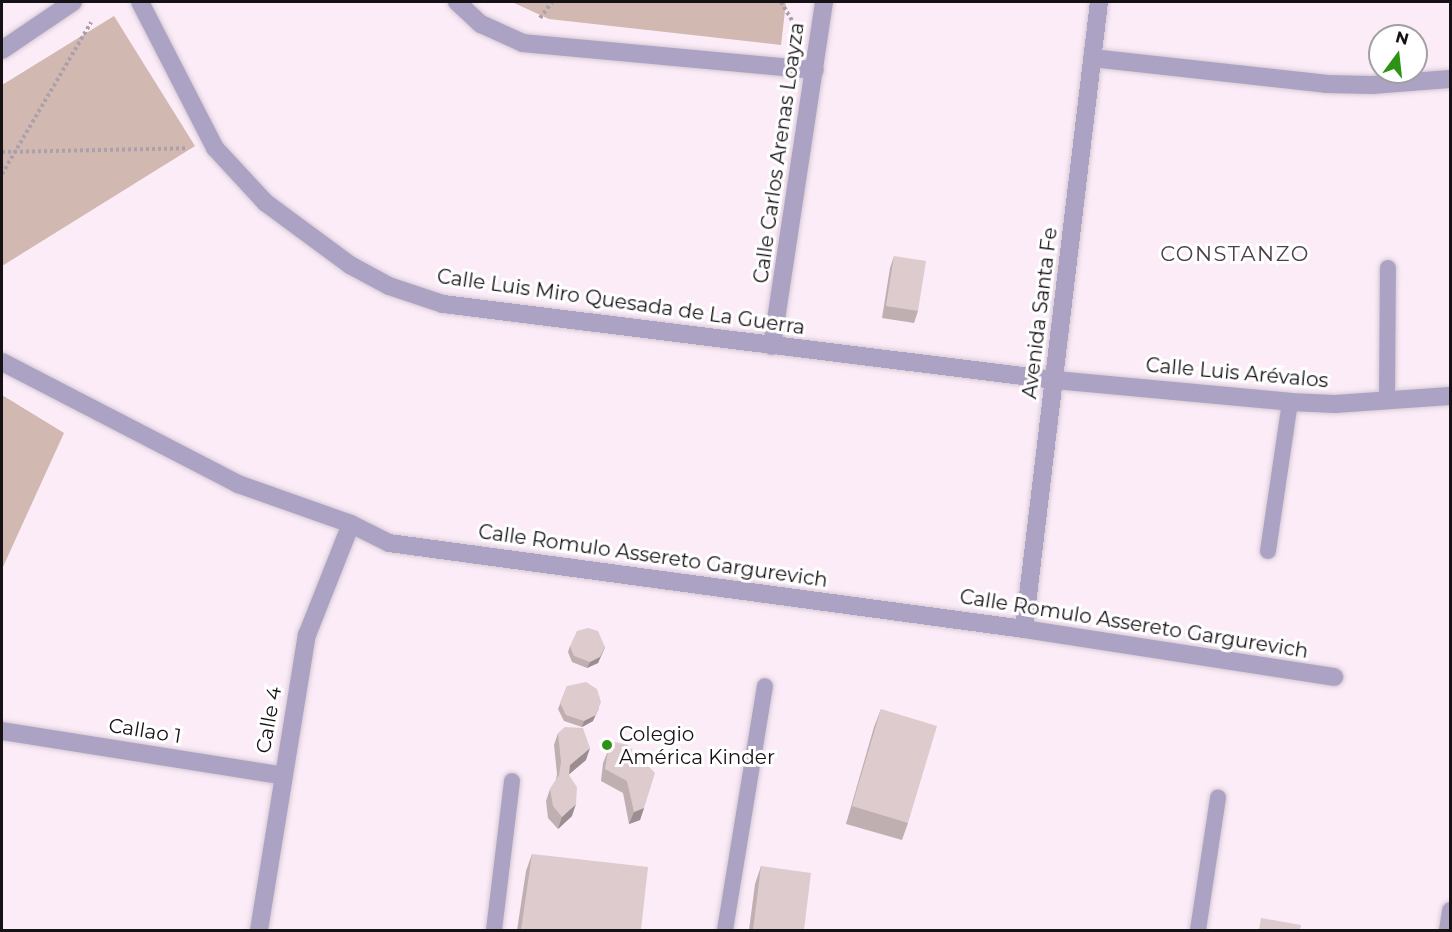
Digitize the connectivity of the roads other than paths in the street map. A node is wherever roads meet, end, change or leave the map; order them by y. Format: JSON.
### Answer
{"nodes":[{"id":1,"x":73,"y":2,"type":"edge"},
{"id":2,"x":140,"y":2,"type":"edge"},
{"id":3,"x":458,"y":2,"type":"edge"},
{"id":4,"x":824,"y":2,"type":"edge"},
{"id":5,"x":1099,"y":2,"type":"edge"},
{"id":6,"x":2,"y":50,"type":"edge"},
{"id":7,"x":1092,"y":58,"type":"junction"},
{"id":8,"x":815,"y":70,"type":"junction"},
{"id":9,"x":1450,"y":79,"type":"edge"},
{"id":10,"x":1388,"y":268,"type":"dead end"},
{"id":11,"x":772,"y":346,"type":"junction"},
{"id":12,"x":2,"y":362,"type":"edge"},
{"id":13,"x":1055,"y":380,"type":"junction"},
{"id":14,"x":1450,"y":396,"type":"edge"},
{"id":15,"x":1387,"y":400,"type":"junction"},
{"id":16,"x":1290,"y":402,"type":"junction"},
{"id":17,"x":351,"y":524,"type":"junction"},
{"id":18,"x":1268,"y":550,"type":"dead end"},
{"id":19,"x":1024,"y":629,"type":"junction"},
{"id":20,"x":1335,"y":677,"type":"dead end"},
{"id":21,"x":765,"y":686,"type":"dead end"},
{"id":22,"x":2,"y":731,"type":"edge"},
{"id":23,"x":281,"y":775,"type":"junction"},
{"id":24,"x":512,"y":781,"type":"dead end"},
{"id":25,"x":1218,"y":798,"type":"dead end"},
{"id":26,"x":1450,"y":910,"type":"edge"},
{"id":27,"x":259,"y":930,"type":"edge"},
{"id":28,"x":494,"y":930,"type":"edge"},
{"id":29,"x":725,"y":930,"type":"edge"},
{"id":30,"x":1198,"y":930,"type":"edge"},
{"id":31,"x":1447,"y":930,"type":"edge"}],
"edges":[{"from":1,"to":6,"type":"street"},
{"from":2,"to":11,"type":"street","name":"Calle Luis Miro Quesada de La Guerra"},
{"from":3,"to":8,"type":"street"},
{"from":4,"to":8,"type":"street","name":"Calle Carlos Arenas Loayza"},
{"from":5,"to":7,"type":"street","name":"Avenida Santa Fe"},
{"from":7,"to":9,"type":"street"},
{"from":7,"to":13,"type":"street","name":"Avenida Santa Fe"},
{"from":8,"to":11,"type":"street","name":"Calle Carlos Arenas Loayza"},
{"from":10,"to":15,"type":"lane"},
{"from":11,"to":13,"type":"street","name":"Calle Luis Miro Quesada de La Guerra"},
{"from":12,"to":17,"type":"street","name":"Calle Romulo Assereto Gargurevich"},
{"from":13,"to":16,"type":"street","name":"Calle Luis Arévalos"},
{"from":13,"to":19,"type":"street","name":"Avenida Santa Fe"},
{"from":14,"to":15,"type":"street","name":"Calle Luis Arévalos"},
{"from":15,"to":16,"type":"street","name":"Calle Luis Arévalos"},
{"from":16,"to":18,"type":"lane"},
{"from":17,"to":19,"type":"street","name":"Calle Romulo Assereto Gargurevich"},
{"from":17,"to":23,"type":"street","name":"Calle 4"},
{"from":19,"to":20,"type":"street","name":"Calle Romulo Assereto Gargurevich"},
{"from":21,"to":29,"type":"lane"},
{"from":22,"to":23,"type":"street","name":"Callao 1"},
{"from":23,"to":27,"type":"street","name":"Calle 4"},
{"from":24,"to":28,"type":"lane"},
{"from":25,"to":30,"type":"lane"},
{"from":26,"to":31,"type":"lane"}]}
